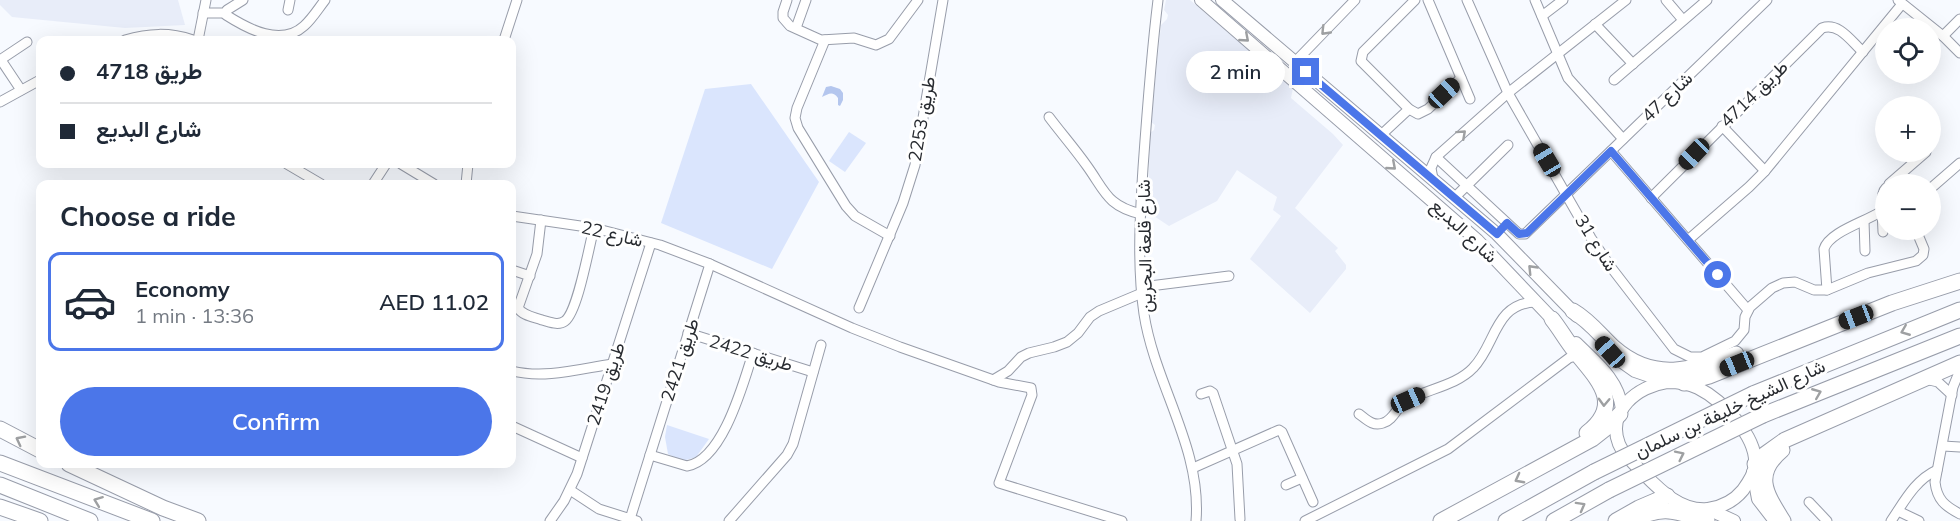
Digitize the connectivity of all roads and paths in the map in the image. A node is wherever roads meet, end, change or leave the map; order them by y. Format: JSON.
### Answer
{"nodes":[{"id":1,"x":206,"y":0,"type":"edge"},
{"id":2,"x":243,"y":0,"type":"edge"},
{"id":3,"x":325,"y":0,"type":"edge"},
{"id":4,"x":517,"y":0,"type":"edge"},
{"id":5,"x":787,"y":0,"type":"edge"},
{"id":6,"x":806,"y":0,"type":"edge"},
{"id":7,"x":918,"y":0,"type":"edge"},
{"id":8,"x":943,"y":0,"type":"edge"},
{"id":9,"x":1158,"y":0,"type":"edge"},
{"id":10,"x":1201,"y":0,"type":"edge"},
{"id":11,"x":1222,"y":0,"type":"edge"},
{"id":12,"x":1355,"y":0,"type":"edge"},
{"id":13,"x":1415,"y":0,"type":"edge"},
{"id":14,"x":1428,"y":0,"type":"edge"},
{"id":15,"x":1467,"y":0,"type":"edge"},
{"id":16,"x":1534,"y":0,"type":"edge"},
{"id":17,"x":1563,"y":0,"type":"edge"},
{"id":18,"x":1626,"y":0,"type":"edge"},
{"id":19,"x":1666,"y":0,"type":"edge"},
{"id":20,"x":1707,"y":0,"type":"edge"},
{"id":21,"x":1767,"y":0,"type":"edge"},
{"id":22,"x":1900,"y":2,"type":"edge"},
{"id":23,"x":203,"y":13,"type":"junction"},
{"id":24,"x":226,"y":13,"type":"junction"},
{"id":25,"x":1542,"y":16,"type":"junction"},
{"id":26,"x":1960,"y":19,"type":"edge"},
{"id":27,"x":1683,"y":20,"type":"junction"},
{"id":28,"x":1595,"y":24,"type":"junction"},
{"id":29,"x":796,"y":28,"type":"junction"},
{"id":30,"x":142,"y":36,"type":"edge"},
{"id":31,"x":174,"y":36,"type":"edge"},
{"id":32,"x":199,"y":36,"type":"edge"},
{"id":33,"x":269,"y":36,"type":"edge"},
{"id":34,"x":281,"y":36,"type":"edge"},
{"id":35,"x":505,"y":36,"type":"edge"},
{"id":36,"x":1942,"y":36,"type":"junction"},
{"id":37,"x":825,"y":40,"type":"junction"},
{"id":38,"x":27,"y":42,"type":"dead end"},
{"id":39,"x":1863,"y":52,"type":"junction"},
{"id":40,"x":1960,"y":52,"type":"edge"},
{"id":41,"x":1558,"y":55,"type":"junction"},
{"id":42,"x":0,"y":60,"type":"edge"},
{"id":43,"x":1295,"y":62,"type":"junction"},
{"id":44,"x":1633,"y":64,"type":"junction"},
{"id":45,"x":1461,"y":78,"type":"junction"},
{"id":46,"x":1614,"y":80,"type":"dead end"},
{"id":47,"x":36,"y":82,"type":"edge"},
{"id":48,"x":21,"y":90,"type":"junction"},
{"id":49,"x":1508,"y":93,"type":"junction"},
{"id":50,"x":1470,"y":99,"type":"dead end"},
{"id":51,"x":0,"y":102,"type":"edge"},
{"id":52,"x":1409,"y":108,"type":"junction"},
{"id":53,"x":1049,"y":117,"type":"dead end"},
{"id":54,"x":1722,"y":126,"type":"junction"},
{"id":55,"x":1380,"y":136,"type":"junction"},
{"id":56,"x":1623,"y":140,"type":"junction"},
{"id":57,"x":1508,"y":144,"type":"dead end"},
{"id":58,"x":1611,"y":151,"type":"junction"},
{"id":59,"x":1436,"y":157,"type":"junction"},
{"id":60,"x":1914,"y":162,"type":"edge"},
{"id":61,"x":1960,"y":163,"type":"edge"},
{"id":62,"x":294,"y":168,"type":"edge"},
{"id":63,"x":408,"y":168,"type":"edge"},
{"id":64,"x":1765,"y":171,"type":"junction"},
{"id":65,"x":1901,"y":174,"type":"edge"},
{"id":66,"x":1433,"y":179,"type":"junction"},
{"id":67,"x":1941,"y":179,"type":"edge"},
{"id":68,"x":314,"y":180,"type":"edge"},
{"id":69,"x":427,"y":180,"type":"edge"},
{"id":70,"x":1466,"y":186,"type":"junction"},
{"id":71,"x":1567,"y":193,"type":"junction"},
{"id":72,"x":1454,"y":198,"type":"junction"},
{"id":73,"x":1651,"y":198,"type":"junction"},
{"id":74,"x":1140,"y":214,"type":"junction"},
{"id":75,"x":1875,"y":214,"type":"edge"},
{"id":76,"x":516,"y":217,"type":"edge"},
{"id":77,"x":541,"y":220,"type":"junction"},
{"id":78,"x":1864,"y":221,"type":"junction"},
{"id":79,"x":1507,"y":223,"type":"junction"},
{"id":80,"x":594,"y":228,"type":"junction"},
{"id":81,"x":1497,"y":234,"type":"junction"},
{"id":82,"x":890,"y":236,"type":"junction"},
{"id":83,"x":1688,"y":240,"type":"junction"},
{"id":84,"x":1920,"y":240,"type":"edge"},
{"id":85,"x":651,"y":243,"type":"junction"},
{"id":86,"x":1865,"y":251,"type":"dead end"},
{"id":87,"x":711,"y":264,"type":"junction"},
{"id":88,"x":516,"y":271,"type":"edge"},
{"id":89,"x":530,"y":276,"type":"junction"},
{"id":90,"x":1229,"y":276,"type":"dead end"},
{"id":91,"x":1960,"y":281,"type":"edge"},
{"id":92,"x":1521,"y":285,"type":"junction"},
{"id":93,"x":1142,"y":290,"type":"junction"},
{"id":94,"x":1827,"y":290,"type":"junction"},
{"id":95,"x":1536,"y":302,"type":"junction"},
{"id":96,"x":860,"y":308,"type":"dead end"},
{"id":97,"x":1512,"y":309,"type":"junction"},
{"id":98,"x":1748,"y":310,"type":"junction"},
{"id":99,"x":1960,"y":310,"type":"edge"},
{"id":100,"x":1573,"y":311,"type":"junction"},
{"id":101,"x":1552,"y":319,"type":"junction"},
{"id":102,"x":1820,"y":331,"type":"junction"},
{"id":103,"x":688,"y":333,"type":"junction"},
{"id":104,"x":1960,"y":336,"type":"edge"},
{"id":105,"x":821,"y":345,"type":"dead end"},
{"id":106,"x":753,"y":353,"type":"junction"},
{"id":107,"x":1574,"y":354,"type":"junction"},
{"id":108,"x":1960,"y":363,"type":"edge"},
{"id":109,"x":612,"y":364,"type":"junction"},
{"id":110,"x":1960,"y":370,"type":"edge"},
{"id":111,"x":516,"y":372,"type":"edge"},
{"id":112,"x":813,"y":372,"type":"junction"},
{"id":113,"x":1920,"y":379,"type":"junction"},
{"id":114,"x":993,"y":380,"type":"junction"},
{"id":115,"x":1667,"y":382,"type":"junction"},
{"id":116,"x":1684,"y":383,"type":"junction"},
{"id":117,"x":1201,"y":394,"type":"dead end"},
{"id":118,"x":1952,"y":395,"type":"junction"},
{"id":119,"x":1621,"y":411,"type":"junction"},
{"id":120,"x":1359,"y":414,"type":"dead end"},
{"id":121,"x":1821,"y":424,"type":"junction"},
{"id":122,"x":516,"y":428,"type":"edge"},
{"id":123,"x":0,"y":429,"type":"edge"},
{"id":124,"x":1943,"y":446,"type":"junction"},
{"id":125,"x":1960,"y":447,"type":"edge"},
{"id":126,"x":36,"y":448,"type":"edge"},
{"id":127,"x":1234,"y":451,"type":"junction"},
{"id":128,"x":650,"y":455,"type":"junction"},
{"id":129,"x":582,"y":458,"type":"junction"},
{"id":130,"x":0,"y":463,"type":"edge"},
{"id":131,"x":1542,"y":467,"type":"junction"},
{"id":132,"x":78,"y":468,"type":"edge"},
{"id":133,"x":1193,"y":468,"type":"junction"},
{"id":134,"x":1754,"y":468,"type":"junction"},
{"id":135,"x":1937,"y":470,"type":"junction"},
{"id":136,"x":1302,"y":478,"type":"junction"},
{"id":137,"x":0,"y":485,"type":"edge"},
{"id":138,"x":1286,"y":485,"type":"dead end"},
{"id":139,"x":570,"y":490,"type":"junction"},
{"id":140,"x":1667,"y":496,"type":"junction"},
{"id":141,"x":1313,"y":502,"type":"dead end"},
{"id":142,"x":1809,"y":502,"type":"dead end"},
{"id":143,"x":0,"y":507,"type":"edge"},
{"id":144,"x":1898,"y":511,"type":"junction"},
{"id":145,"x":1960,"y":514,"type":"edge"},
{"id":146,"x":1707,"y":515,"type":"edge"},
{"id":147,"x":1196,"y":517,"type":"edge"},
{"id":148,"x":1240,"y":519,"type":"dead end"},
{"id":149,"x":634,"y":520,"type":"edge"},
{"id":150,"x":40,"y":521,"type":"edge"},
{"id":151,"x":90,"y":521,"type":"edge"},
{"id":152,"x":152,"y":521,"type":"edge"},
{"id":153,"x":198,"y":521,"type":"edge"},
{"id":154,"x":550,"y":521,"type":"edge"},
{"id":155,"x":729,"y":521,"type":"edge"},
{"id":156,"x":1122,"y":521,"type":"edge"},
{"id":157,"x":1187,"y":521,"type":"edge"},
{"id":158,"x":1305,"y":521,"type":"edge"},
{"id":159,"x":1441,"y":521,"type":"edge"},
{"id":160,"x":1506,"y":521,"type":"edge"},
{"id":161,"x":1554,"y":521,"type":"edge"},
{"id":162,"x":1616,"y":521,"type":"edge"},
{"id":163,"x":1632,"y":521,"type":"edge"},
{"id":164,"x":1734,"y":521,"type":"edge"},
{"id":165,"x":1775,"y":521,"type":"edge"},
{"id":166,"x":1783,"y":521,"type":"edge"},
{"id":167,"x":1827,"y":521,"type":"edge"},
{"id":168,"x":1891,"y":521,"type":"edge"},
{"id":169,"x":1919,"y":521,"type":"edge"}],
"edges":[{"from":1,"to":23,"type":"street"},
{"from":2,"to":24,"type":"street"},
{"from":3,"to":34,"type":"street"},
{"from":4,"to":35,"type":"street"},
{"from":5,"to":29,"type":"street"},
{"from":6,"to":29,"type":"street"},
{"from":7,"to":37,"type":"street"},
{"from":8,"to":82,"type":"street","name":"طريق 2253"},
{"from":9,"to":74,"type":"street","name":"شارع قلعة البحرين"},
{"from":10,"to":92,"type":"main road","name":"شارع البديع","one_way":true},
{"from":11,"to":43,"type":"main road","name":"شارع البديع"},
{"from":12,"to":43,"type":"street","one_way":true},
{"from":13,"to":52,"type":"street"},
{"from":14,"to":45,"type":"street"},
{"from":15,"to":49,"type":"street","name":"شارع 31"},
{"from":16,"to":25,"type":"street"},
{"from":17,"to":25,"type":"street"},
{"from":18,"to":28,"type":"street"},
{"from":19,"to":27,"type":"street"},
{"from":20,"to":27,"type":"street"},
{"from":21,"to":56,"type":"street","name":"شارع 47"},
{"from":22,"to":36,"type":"street"},
{"from":22,"to":39,"type":"street"},
{"from":23,"to":24,"type":"street"},
{"from":23,"to":32,"type":"street"},
{"from":24,"to":33,"type":"street"},
{"from":25,"to":41,"type":"street"},
{"from":26,"to":36,"type":"street"},
{"from":27,"to":44,"type":"street"},
{"from":28,"to":41,"type":"street"},
{"from":28,"to":44,"type":"street"},
{"from":29,"to":37,"type":"street"},
{"from":30,"to":31,"type":"street"},
{"from":36,"to":40,"type":"street"},
{"from":37,"to":82,"type":"street"},
{"from":38,"to":42,"type":"street"},
{"from":39,"to":54,"type":"street","name":"طريق 4714"},
{"from":39,"to":64,"type":"street"},
{"from":41,"to":49,"type":"street"},
{"from":41,"to":56,"type":"street"},
{"from":42,"to":48,"type":"street"},
{"from":43,"to":55,"type":"main road","name":"شارع البديع"},
{"from":44,"to":46,"type":"street"},
{"from":45,"to":50,"type":"street"},
{"from":45,"to":52,"type":"street"},
{"from":47,"to":48,"type":"street"},
{"from":48,"to":51,"type":"street"},
{"from":59,"to":49,"type":"street","one_way":true},
{"from":49,"to":71,"type":"street","name":"شارع 31"},
{"from":52,"to":55,"type":"street"},
{"from":53,"to":74,"type":"street"},
{"from":54,"to":64,"type":"street"},
{"from":54,"to":73,"type":"street","name":"طريق 4714"},
{"from":55,"to":66,"type":"main road","name":"شارع البديع"},
{"from":56,"to":58,"type":"street","name":"شارع 47"},
{"from":57,"to":70,"type":"street"},
{"from":58,"to":71,"type":"street","name":"شارع 47"},
{"from":58,"to":73,"type":"street"},
{"from":59,"to":66,"type":"street"},
{"from":59,"to":70,"type":"street"},
{"from":60,"to":65,"type":"street"},
{"from":61,"to":67,"type":"street"},
{"from":62,"to":68,"type":"street"},
{"from":63,"to":69,"type":"street"},
{"from":64,"to":83,"type":"street"},
{"from":66,"to":72,"type":"main road","name":"شارع البديع"},
{"from":70,"to":72,"type":"street"},
{"from":70,"to":79,"type":"street"},
{"from":71,"to":79,"type":"street","name":"شارع 47"},
{"from":71,"to":98,"type":"street","name":"شارع 31"},
{"from":72,"to":81,"type":"main road","name":"شارع البديع"},
{"from":73,"to":83,"type":"street"},
{"from":74,"to":93,"type":"street","name":"شارع قلعة البحرين"},
{"from":75,"to":78,"type":"street"},
{"from":76,"to":77,"type":"street","name":"شارع 22"},
{"from":77,"to":80,"type":"street","name":"شارع 22"},
{"from":77,"to":89,"type":"street"},
{"from":78,"to":86,"type":"street"},
{"from":78,"to":94,"type":"street"},
{"from":79,"to":81,"type":"street"},
{"from":80,"to":85,"type":"street","name":"شارع 22"},
{"from":80,"to":89,"type":"street"},
{"from":100,"to":81,"type":"main road","name":"شارع البديع","one_way":true},
{"from":82,"to":96,"type":"street","name":"طريق 2253"},
{"from":83,"to":98,"type":"street"},
{"from":84,"to":94,"type":"street"},
{"from":85,"to":87,"type":"street","name":"شارع 22"},
{"from":85,"to":109,"type":"street","name":"طريق 2419"},
{"from":87,"to":103,"type":"street","name":"طريق 2421"},
{"from":87,"to":114,"type":"street","name":"شارع 22"},
{"from":88,"to":89,"type":"street"},
{"from":90,"to":93,"type":"street"},
{"from":91,"to":102,"type":"highway"},
{"from":92,"to":95,"type":"main road","name":"شارع البديع"},
{"from":92,"to":97,"type":"street"},
{"from":93,"to":114,"type":"street"},
{"from":93,"to":133,"type":"street","name":"شارع قلعة البحرين"},
{"from":94,"to":98,"type":"street"},
{"from":95,"to":97,"type":"street"},
{"from":95,"to":101,"type":"main road","name":"شارع البديع"},
{"from":97,"to":120,"type":"street"},
{"from":99,"to":160,"type":"highway","name":"شارع الشيخ خليفة بن سلمان","one_way":true,"bridge":true},
{"from":100,"to":102,"type":"highway"},
{"from":100,"to":115,"type":"main road","name":"شارع البديع"},
{"from":101,"to":107,"type":"highway"},
{"from":101,"to":119,"type":"main road","name":"شارع البديع"},
{"from":102,"to":116,"type":"highway"},
{"from":103,"to":106,"type":"street","name":"طريق 2422"},
{"from":103,"to":128,"type":"street","name":"طريق 2421"},
{"from":161,"to":104,"type":"highway","name":"شارع الشيخ خليفة بن سلمان","one_way":true,"bridge":true},
{"from":105,"to":112,"type":"street","name":"طريق 2422"},
{"from":106,"to":112,"type":"street","name":"طريق 2422"},
{"from":106,"to":128,"type":"street"},
{"from":107,"to":131,"type":"highway","one_way":true},
{"from":107,"to":158,"type":"street"},
{"from":108,"to":113,"type":"highway"},
{"from":109,"to":111,"type":"street"},
{"from":109,"to":129,"type":"street","name":"طريق 2419"},
{"from":110,"to":118,"type":"street"},
{"from":112,"to":155,"type":"street","name":"طريق 2422"},
{"from":113,"to":118,"type":"street"},
{"from":113,"to":121,"type":"highway"},
{"from":114,"to":156,"type":"street","name":"شارع 22"},
{"from":115,"to":116,"type":"main road"},
{"from":115,"to":119,"type":"main road"},
{"from":116,"to":134,"type":"main road"},
{"from":117,"to":127,"type":"street"},
{"from":118,"to":124,"type":"street"},
{"from":119,"to":131,"type":"highway"},
{"from":119,"to":140,"type":"main road"},
{"from":121,"to":134,"type":"highway"},
{"from":121,"to":166,"type":"highway"},
{"from":122,"to":129,"type":"street"},
{"from":126,"to":123,"type":"highway","one_way":true},
{"from":124,"to":125,"type":"street"},
{"from":124,"to":135,"type":"street"},
{"from":127,"to":133,"type":"street"},
{"from":127,"to":136,"type":"street"},
{"from":127,"to":148,"type":"street"},
{"from":128,"to":149,"type":"street","name":"طريق 2421"},
{"from":129,"to":139,"type":"street","name":"طريق 2419"},
{"from":152,"to":130,"type":"highway","one_way":true},
{"from":131,"to":159,"type":"highway","one_way":true},
{"from":132,"to":153,"type":"highway"},
{"from":133,"to":147,"type":"street","name":"شارع قلعة البحرين"},
{"from":134,"to":146,"type":"main road"},
{"from":134,"to":165,"type":"main road"},
{"from":135,"to":144,"type":"street"},
{"from":135,"to":145,"type":"street"},
{"from":136,"to":138,"type":"street"},
{"from":136,"to":141,"type":"street"},
{"from":137,"to":151,"type":"highway"},
{"from":139,"to":149,"type":"street"},
{"from":139,"to":154,"type":"street","name":"طريق 2419"},
{"from":140,"to":146,"type":"main road"},
{"from":140,"to":162,"type":"highway"},
{"from":142,"to":167,"type":"street"},
{"from":143,"to":150,"type":"highway"},
{"from":144,"to":168,"type":"street"},
{"from":144,"to":169,"type":"street"},
{"from":146,"to":163,"type":"highway"},
{"from":146,"to":164,"type":"main road"},
{"from":147,"to":157,"type":"street"}]}
